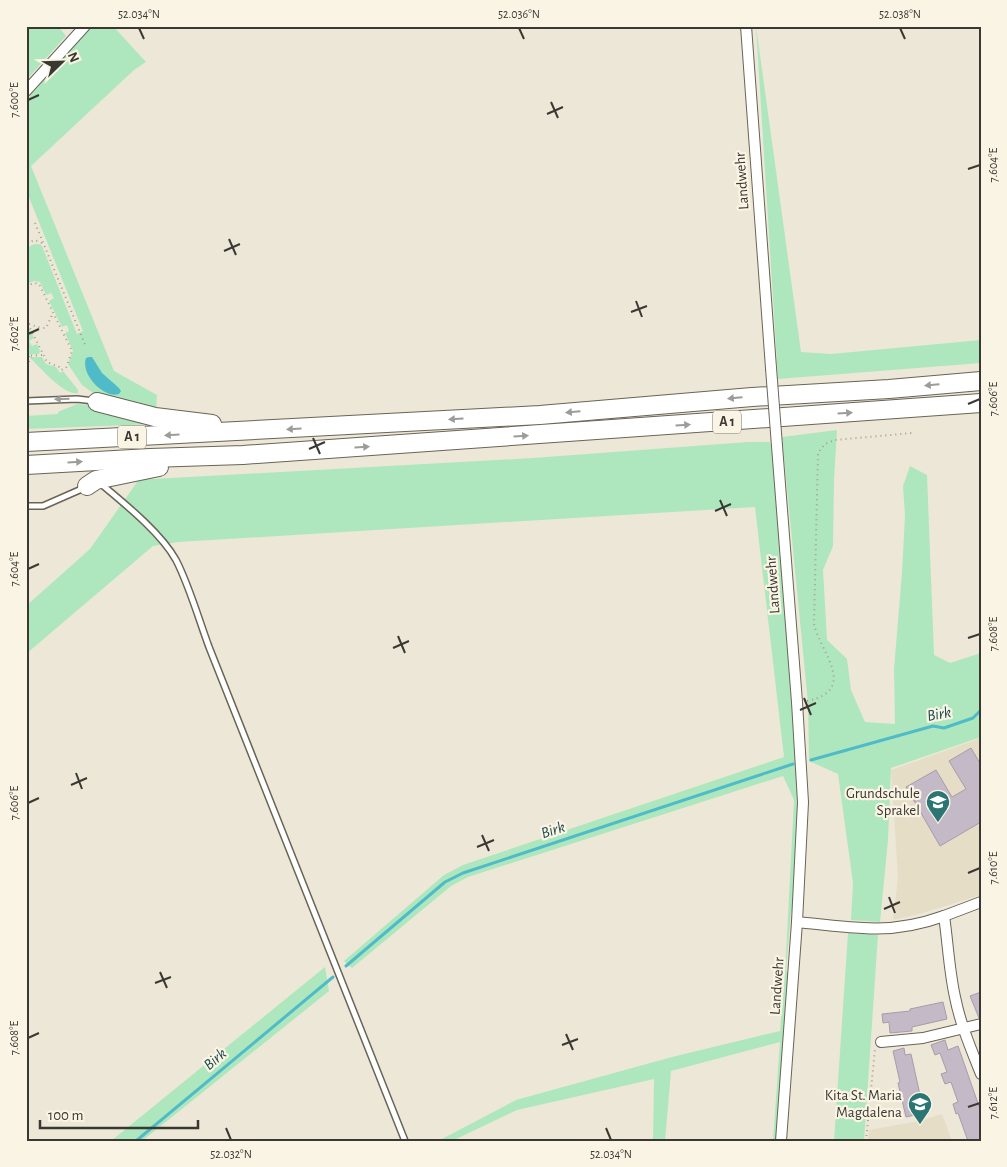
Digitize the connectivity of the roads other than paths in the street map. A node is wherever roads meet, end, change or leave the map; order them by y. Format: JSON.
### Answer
{"nodes":[{"id":1,"x":85,"y":26,"type":"edge"},
{"id":2,"x":746,"y":26,"type":"edge"},
{"id":3,"x":26,"y":91,"type":"edge"},
{"id":4,"x":981,"y":381,"type":"edge"},
{"id":5,"x":26,"y":401,"type":"edge"},
{"id":6,"x":97,"y":402,"type":"joint"},
{"id":7,"x":981,"y":403,"type":"edge"},
{"id":8,"x":239,"y":432,"type":"junction"},
{"id":9,"x":26,"y":442,"type":"edge"},
{"id":10,"x":243,"y":455,"type":"junction"},
{"id":11,"x":26,"y":465,"type":"edge"},
{"id":12,"x":92,"y":483,"type":"junction"},
{"id":13,"x":26,"y":506,"type":"edge"},
{"id":14,"x":981,"y":902,"type":"edge"},
{"id":15,"x":944,"y":916,"type":"junction"},
{"id":16,"x":797,"y":922,"type":"junction"},
{"id":17,"x":981,"y":1024,"type":"edge"},
{"id":18,"x":964,"y":1029,"type":"junction"},
{"id":19,"x":878,"y":1042,"type":"road end"},
{"id":20,"x":981,"y":1074,"type":"edge"},
{"id":21,"x":406,"y":1141,"type":"edge"},
{"id":22,"x":781,"y":1141,"type":"edge"}],
"edges":[{"from":1,"to":3,"type":"street"},
{"from":2,"to":16,"type":"street","name":"Landwehr","bridge":true},
{"from":4,"to":8,"type":"highway","number":"A 1","one_way":true},
{"from":6,"to":5,"type":"lane","one_way":true},
{"from":6,"to":8,"type":"highway"},
{"from":10,"to":7,"type":"highway","number":"A 1","one_way":true},
{"from":8,"to":9,"type":"highway","number":"A 1","one_way":true},
{"from":11,"to":10,"type":"highway","number":"A 1","one_way":true},
{"from":10,"to":12,"type":"highway"},
{"from":12,"to":13,"type":"lane"},
{"from":12,"to":21,"type":"lane"},
{"from":14,"to":15,"type":"street"},
{"from":15,"to":16,"type":"street"},
{"from":15,"to":18,"type":"street"},
{"from":16,"to":22,"type":"street","name":"Landwehr"},
{"from":17,"to":18,"type":"street"},
{"from":18,"to":19,"type":"street"},
{"from":18,"to":20,"type":"street"}]}
